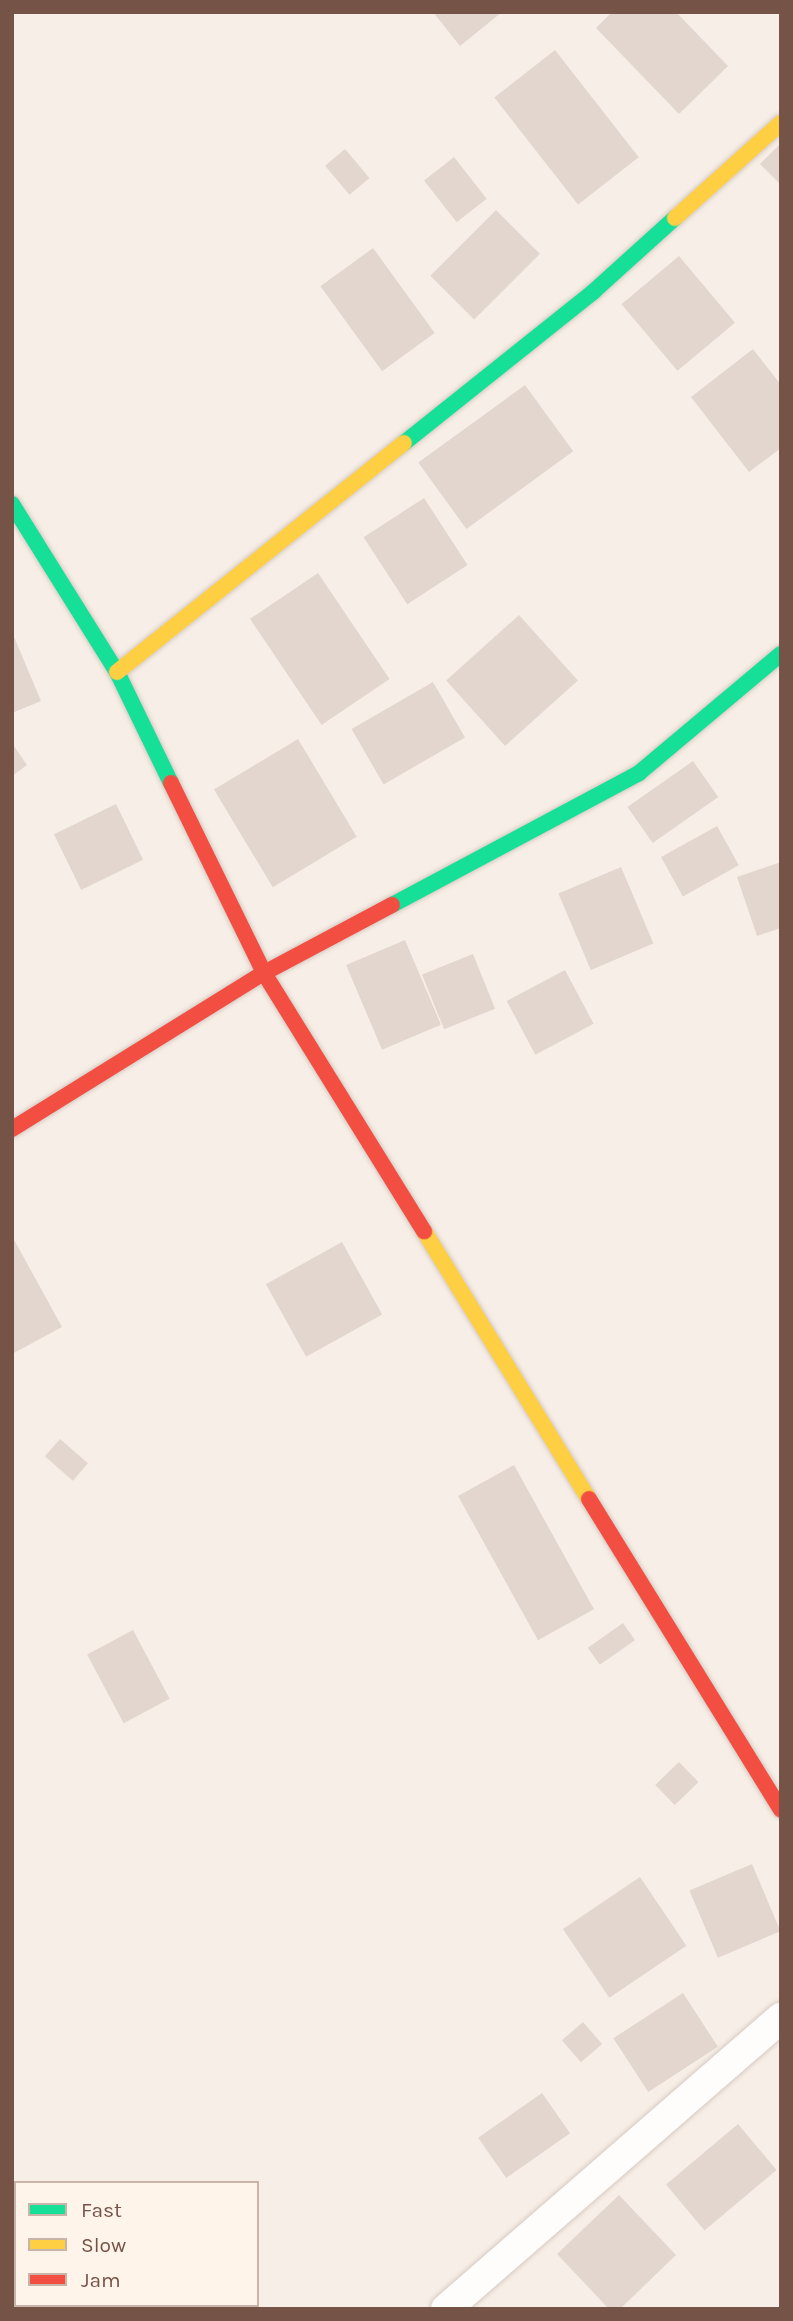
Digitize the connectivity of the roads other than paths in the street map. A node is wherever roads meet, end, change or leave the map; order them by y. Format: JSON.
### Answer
{"nodes":[{"id":1,"x":781,"y":123,"type":"edge"},
{"id":2,"x":12,"y":504,"type":"edge"},
{"id":3,"x":781,"y":654,"type":"edge"},
{"id":4,"x":117,"y":672,"type":"junction"},
{"id":5,"x":264,"y":973,"type":"junction"},
{"id":6,"x":12,"y":1129,"type":"edge"},
{"id":7,"x":781,"y":1810,"type":"edge"},
{"id":8,"x":781,"y":2018,"type":"edge"},
{"id":9,"x":446,"y":2309,"type":"edge"}],
"edges":[{"from":1,"to":4,"type":"street"},
{"from":2,"to":4,"type":"street"},
{"from":3,"to":5,"type":"street"},
{"from":4,"to":5,"type":"street"},
{"from":5,"to":6,"type":"street"},
{"from":5,"to":7,"type":"street"},
{"from":8,"to":9,"type":"street"}]}
